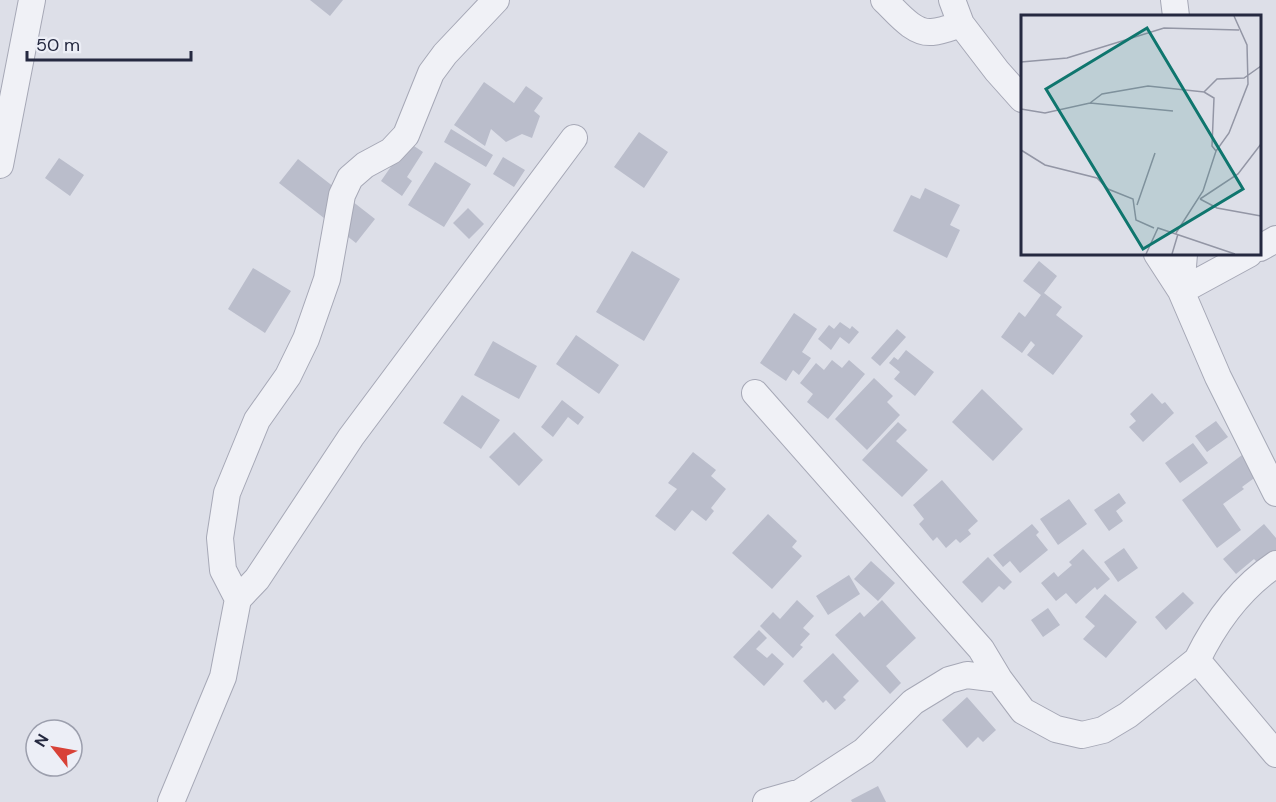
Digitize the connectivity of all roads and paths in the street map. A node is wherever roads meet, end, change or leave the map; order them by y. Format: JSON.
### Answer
{"nodes":[{"id":1,"x":32,"y":0,"type":"edge"},
{"id":2,"x":496,"y":0,"type":"edge"},
{"id":3,"x":884,"y":0,"type":"edge"},
{"id":4,"x":952,"y":0,"type":"edge"},
{"id":5,"x":1174,"y":0,"type":"edge"},
{"id":6,"x":1176,"y":15,"type":"edge"},
{"id":7,"x":961,"y":24,"type":"junction"},
{"id":8,"x":1021,"y":97,"type":"edge"},
{"id":9,"x":574,"y":138,"type":"dead end"},
{"id":10,"x":0,"y":165,"type":"edge"},
{"id":11,"x":1276,"y":239,"type":"edge"},
{"id":12,"x":1261,"y":247,"type":"edge"},
{"id":13,"x":1158,"y":255,"type":"edge"},
{"id":14,"x":1184,"y":255,"type":"edge"},
{"id":15,"x":1247,"y":255,"type":"edge"},
{"id":16,"x":1181,"y":291,"type":"junction"},
{"id":17,"x":755,"y":393,"type":"dead end"},
{"id":18,"x":1276,"y":493,"type":"edge"},
{"id":19,"x":1276,"y":564,"type":"edge"},
{"id":20,"x":238,"y":599,"type":"junction"},
{"id":21,"x":1197,"y":660,"type":"junction"},
{"id":22,"x":999,"y":679,"type":"junction"},
{"id":23,"x":1276,"y":754,"type":"edge"},
{"id":24,"x":171,"y":802,"type":"edge"},
{"id":25,"x":766,"y":802,"type":"edge"}],
"edges":[{"from":1,"to":10,"type":"street"},
{"from":2,"to":20,"type":"street"},
{"from":3,"to":7,"type":"street"},
{"from":4,"to":7,"type":"street"},
{"from":5,"to":6,"type":"street"},
{"from":7,"to":8,"type":"street"},
{"from":9,"to":20,"type":"street"},
{"from":11,"to":12,"type":"street"},
{"from":13,"to":16,"type":"street"},
{"from":14,"to":16,"type":"street"},
{"from":15,"to":16,"type":"street"},
{"from":16,"to":18,"type":"street"},
{"from":17,"to":22,"type":"street"},
{"from":19,"to":21,"type":"street"},
{"from":20,"to":24,"type":"street"},
{"from":21,"to":22,"type":"street"},
{"from":21,"to":23,"type":"street"},
{"from":22,"to":25,"type":"street"}]}
